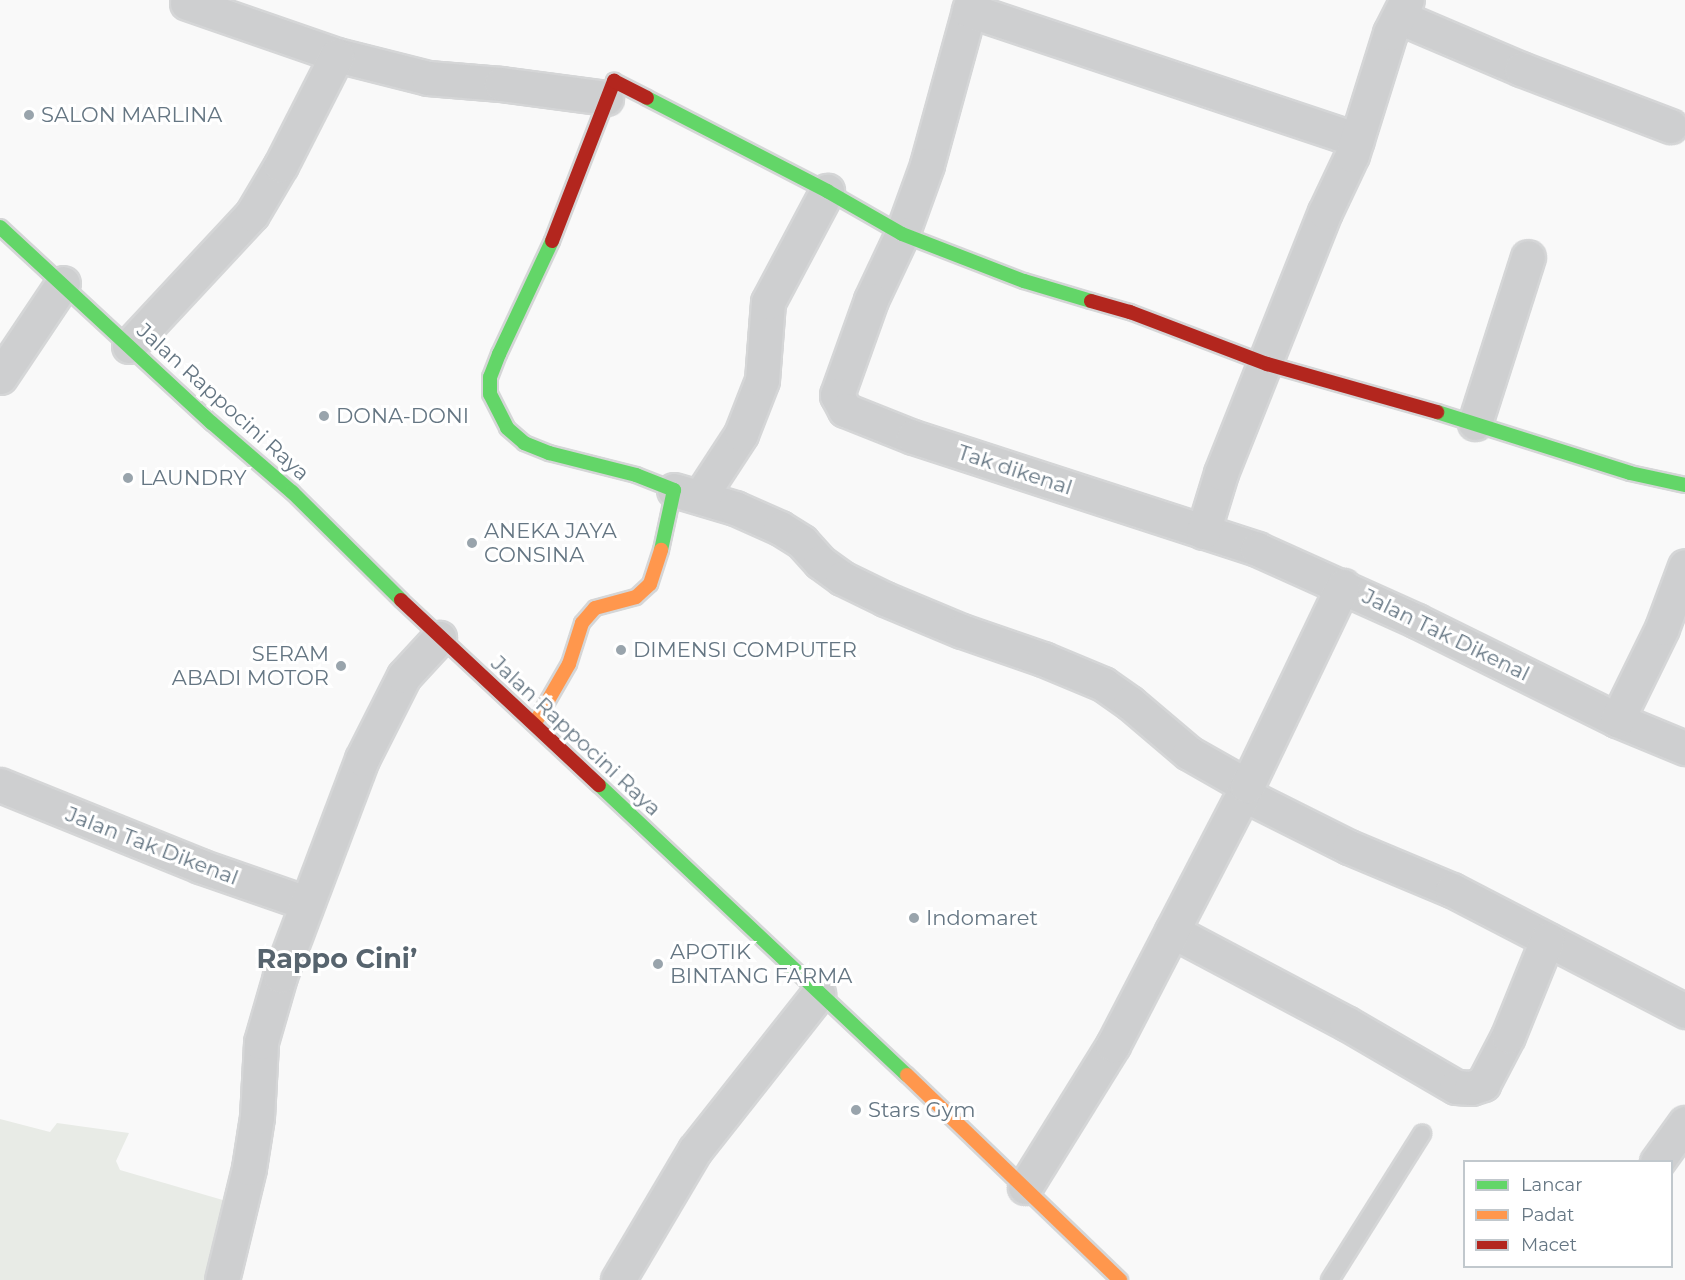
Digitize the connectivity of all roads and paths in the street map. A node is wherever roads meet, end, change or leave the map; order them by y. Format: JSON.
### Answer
{"nodes":[{"id":1,"x":187,"y":3,"type":"dead end"},
{"id":2,"x":971,"y":5,"type":"edge"},
{"id":3,"x":1403,"y":8,"type":"edge"},
{"id":4,"x":337,"y":55,"type":"junction"},
{"id":5,"x":606,"y":98,"type":"junction"},
{"id":6,"x":1670,"y":126,"type":"dead end"},
{"id":7,"x":1357,"y":140,"type":"junction"},
{"id":8,"x":827,"y":191,"type":"junction"},
{"id":9,"x":0,"y":227,"type":"edge"},
{"id":10,"x":902,"y":234,"type":"junction"},
{"id":11,"x":1528,"y":257,"type":"dead end"},
{"id":12,"x":63,"y":284,"type":"junction"},
{"id":13,"x":129,"y":346,"type":"junction"},
{"id":14,"x":1267,"y":364,"type":"junction"},
{"id":15,"x":0,"y":377,"type":"edge"},
{"id":16,"x":1475,"y":423,"type":"junction"},
{"id":17,"x":1685,"y":485,"type":"edge"},
{"id":18,"x":687,"y":493,"type":"junction"},
{"id":19,"x":1203,"y":532,"type":"junction"},
{"id":20,"x":1685,"y":566,"type":"edge"},
{"id":21,"x":1343,"y":586,"type":"junction"},
{"id":22,"x":439,"y":639,"type":"junction"},
{"id":23,"x":1617,"y":720,"type":"junction"},
{"id":24,"x":535,"y":723,"type":"junction"},
{"id":25,"x":1685,"y":748,"type":"edge"},
{"id":26,"x":0,"y":785,"type":"edge"},
{"id":27,"x":1245,"y":790,"type":"junction"},
{"id":28,"x":306,"y":903,"type":"junction"},
{"id":29,"x":1172,"y":931,"type":"junction"},
{"id":30,"x":1547,"y":940,"type":"junction"},
{"id":31,"x":818,"y":994,"type":"junction"},
{"id":32,"x":1685,"y":1011,"type":"edge"},
{"id":33,"x":1685,"y":1123,"type":"edge"},
{"id":34,"x":1422,"y":1134,"type":"dead end"},
{"id":35,"x":1658,"y":1160,"type":"edge"},
{"id":36,"x":1025,"y":1187,"type":"junction"},
{"id":37,"x":222,"y":1280,"type":"edge"},
{"id":38,"x":618,"y":1280,"type":"edge"},
{"id":39,"x":1120,"y":1280,"type":"edge"},
{"id":40,"x":1330,"y":1280,"type":"edge"}],
"edges":[{"from":1,"to":4,"type":"street"},
{"from":2,"to":7,"type":"street"},
{"from":2,"to":10,"type":"street"},
{"from":3,"to":6,"type":"street"},
{"from":3,"to":7,"type":"street"},
{"from":4,"to":5,"type":"street"},
{"from":4,"to":13,"type":"street"},
{"from":5,"to":8,"type":"street"},
{"from":5,"to":18,"type":"street"},
{"from":7,"to":14,"type":"street"},
{"from":8,"to":10,"type":"street"},
{"from":8,"to":18,"type":"street"},
{"from":9,"to":12,"type":"street","name":"Jalan Rappocini Raya"},
{"from":10,"to":14,"type":"street"},
{"from":10,"to":19,"type":"street","name":"Tak dikenal"},
{"from":11,"to":16,"type":"street"},
{"from":12,"to":13,"type":"street","name":"Jalan Rappocini Raya"},
{"from":12,"to":15,"type":"street"},
{"from":13,"to":22,"type":"street","name":"Jalan Rappocini Raya"},
{"from":14,"to":16,"type":"street"},
{"from":14,"to":19,"type":"street"},
{"from":16,"to":17,"type":"street"},
{"from":18,"to":24,"type":"street"},
{"from":18,"to":27,"type":"street"},
{"from":19,"to":21,"type":"street","name":"Jalan Tak Dikenal"},
{"from":20,"to":23,"type":"street"},
{"from":21,"to":23,"type":"street","name":"Jalan Tak Dikenal"},
{"from":21,"to":27,"type":"street"},
{"from":22,"to":24,"type":"street","name":"Jalan Rappocini Raya"},
{"from":22,"to":28,"type":"street"},
{"from":23,"to":25,"type":"street","name":"Jalan Tak Dikenal"},
{"from":24,"to":31,"type":"street","name":"Jalan Rappocini Raya"},
{"from":26,"to":28,"type":"street","name":"Jalan Tak Dikenal"},
{"from":27,"to":29,"type":"street"},
{"from":27,"to":30,"type":"street"},
{"from":28,"to":37,"type":"street"},
{"from":29,"to":30,"type":"street"},
{"from":29,"to":36,"type":"street"},
{"from":30,"to":32,"type":"street"},
{"from":31,"to":36,"type":"street","name":"Jalan Rappocini Raya"},
{"from":31,"to":38,"type":"street"},
{"from":33,"to":35,"type":"street"},
{"from":34,"to":40,"type":"lane"},
{"from":36,"to":39,"type":"street","name":"Jalan Rappocini Raya"}]}
